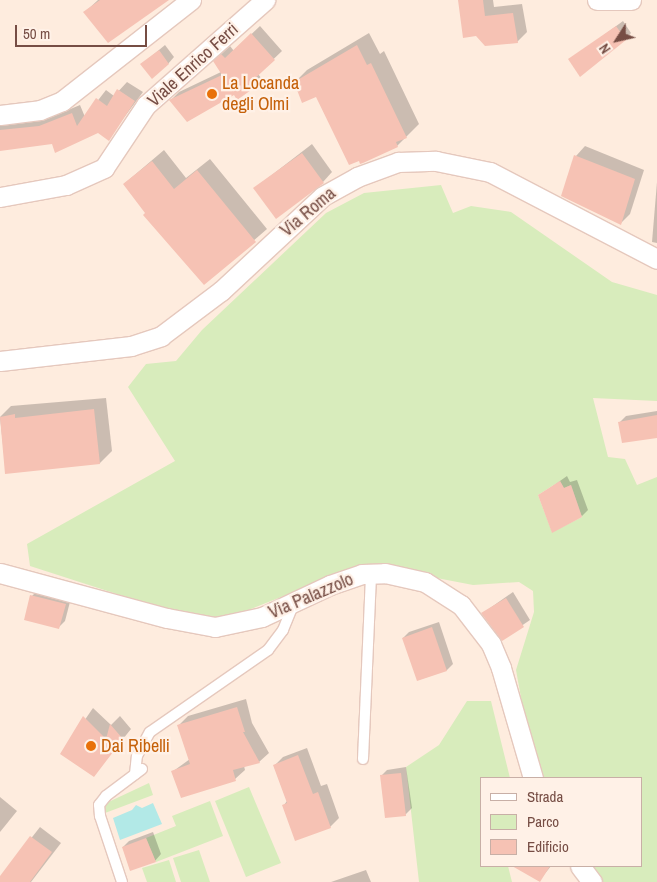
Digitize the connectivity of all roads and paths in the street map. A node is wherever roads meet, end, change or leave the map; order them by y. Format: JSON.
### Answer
{"nodes":[{"id":1,"x":191,"y":0,"type":"edge"},
{"id":2,"x":265,"y":0,"type":"edge"},
{"id":3,"x":597,"y":0,"type":"edge"},
{"id":4,"x":631,"y":0,"type":"edge"},
{"id":5,"x":0,"y":115,"type":"edge"},
{"id":6,"x":0,"y":197,"type":"edge"},
{"id":7,"x":657,"y":259,"type":"edge"},
{"id":8,"x":0,"y":361,"type":"edge"},
{"id":9,"x":0,"y":573,"type":"edge"},
{"id":10,"x":371,"y":573,"type":"junction"},
{"id":11,"x":295,"y":601,"type":"junction"},
{"id":12,"x":363,"y":759,"type":"dead end"},
{"id":13,"x":533,"y":777,"type":"edge"},
{"id":14,"x":581,"y":867,"type":"edge"},
{"id":15,"x":122,"y":882,"type":"edge"},
{"id":16,"x":592,"y":882,"type":"edge"}],
"edges":[{"from":1,"to":5,"type":"street"},
{"from":2,"to":6,"type":"street","name":"Viale Enrico Ferri"},
{"from":3,"to":4,"type":"street"},
{"from":7,"to":8,"type":"street","name":"Via Roma"},
{"from":9,"to":11,"type":"street","name":"Via Palazzolo"},
{"from":10,"to":11,"type":"street","name":"Via Palazzolo"},
{"from":10,"to":12,"type":"lane"},
{"from":10,"to":13,"type":"street","name":"Via Palazzolo"},
{"from":11,"to":15,"type":"lane"},
{"from":14,"to":16,"type":"street"}]}
